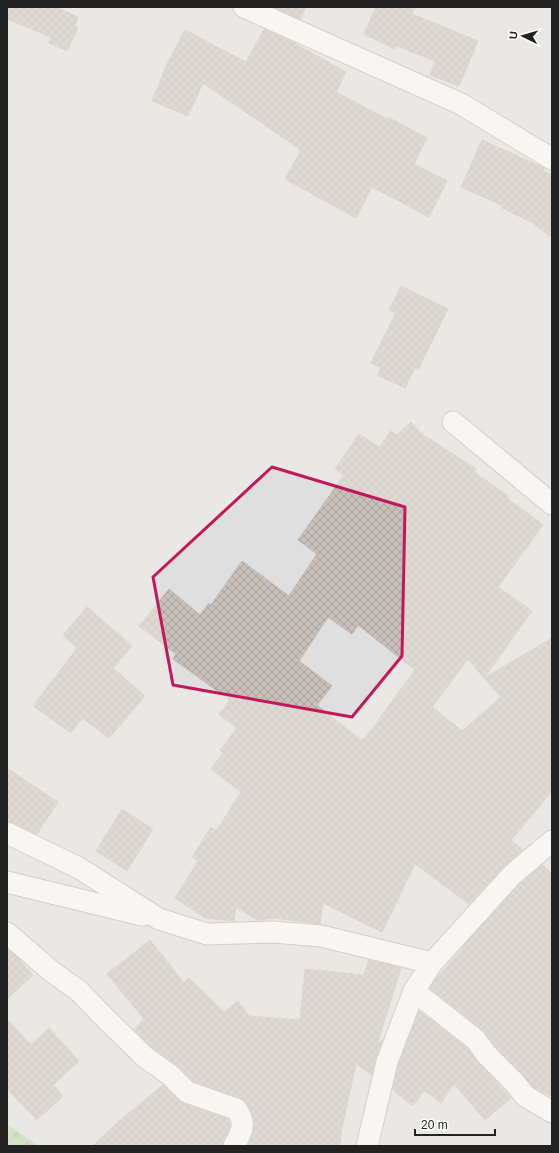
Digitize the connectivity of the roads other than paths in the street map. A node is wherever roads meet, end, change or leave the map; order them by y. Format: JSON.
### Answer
{"nodes":[{"id":1,"x":244,"y":7,"type":"edge"},
{"id":2,"x":552,"y":159,"type":"edge"},
{"id":3,"x":453,"y":422,"type":"dead end"},
{"id":4,"x":552,"y":504,"type":"edge"},
{"id":5,"x":7,"y":833,"type":"edge"},
{"id":6,"x":552,"y":841,"type":"edge"},
{"id":7,"x":7,"y":882,"type":"edge"},
{"id":8,"x":159,"y":919,"type":"junction"},
{"id":9,"x":7,"y":933,"type":"edge"},
{"id":10,"x":432,"y":963,"type":"junction"},
{"id":11,"x":414,"y":991,"type":"junction"},
{"id":12,"x":552,"y":1112,"type":"edge"},
{"id":13,"x":234,"y":1146,"type":"edge"},
{"id":14,"x":367,"y":1146,"type":"edge"}],
"edges":[{"from":1,"to":2,"type":"street"},
{"from":3,"to":4,"type":"street"},
{"from":5,"to":8,"type":"street"},
{"from":6,"to":10,"type":"street"},
{"from":7,"to":8,"type":"street"},
{"from":8,"to":10,"type":"street"},
{"from":9,"to":13,"type":"street"},
{"from":10,"to":11,"type":"street"},
{"from":11,"to":12,"type":"street"},
{"from":11,"to":14,"type":"street"}]}
